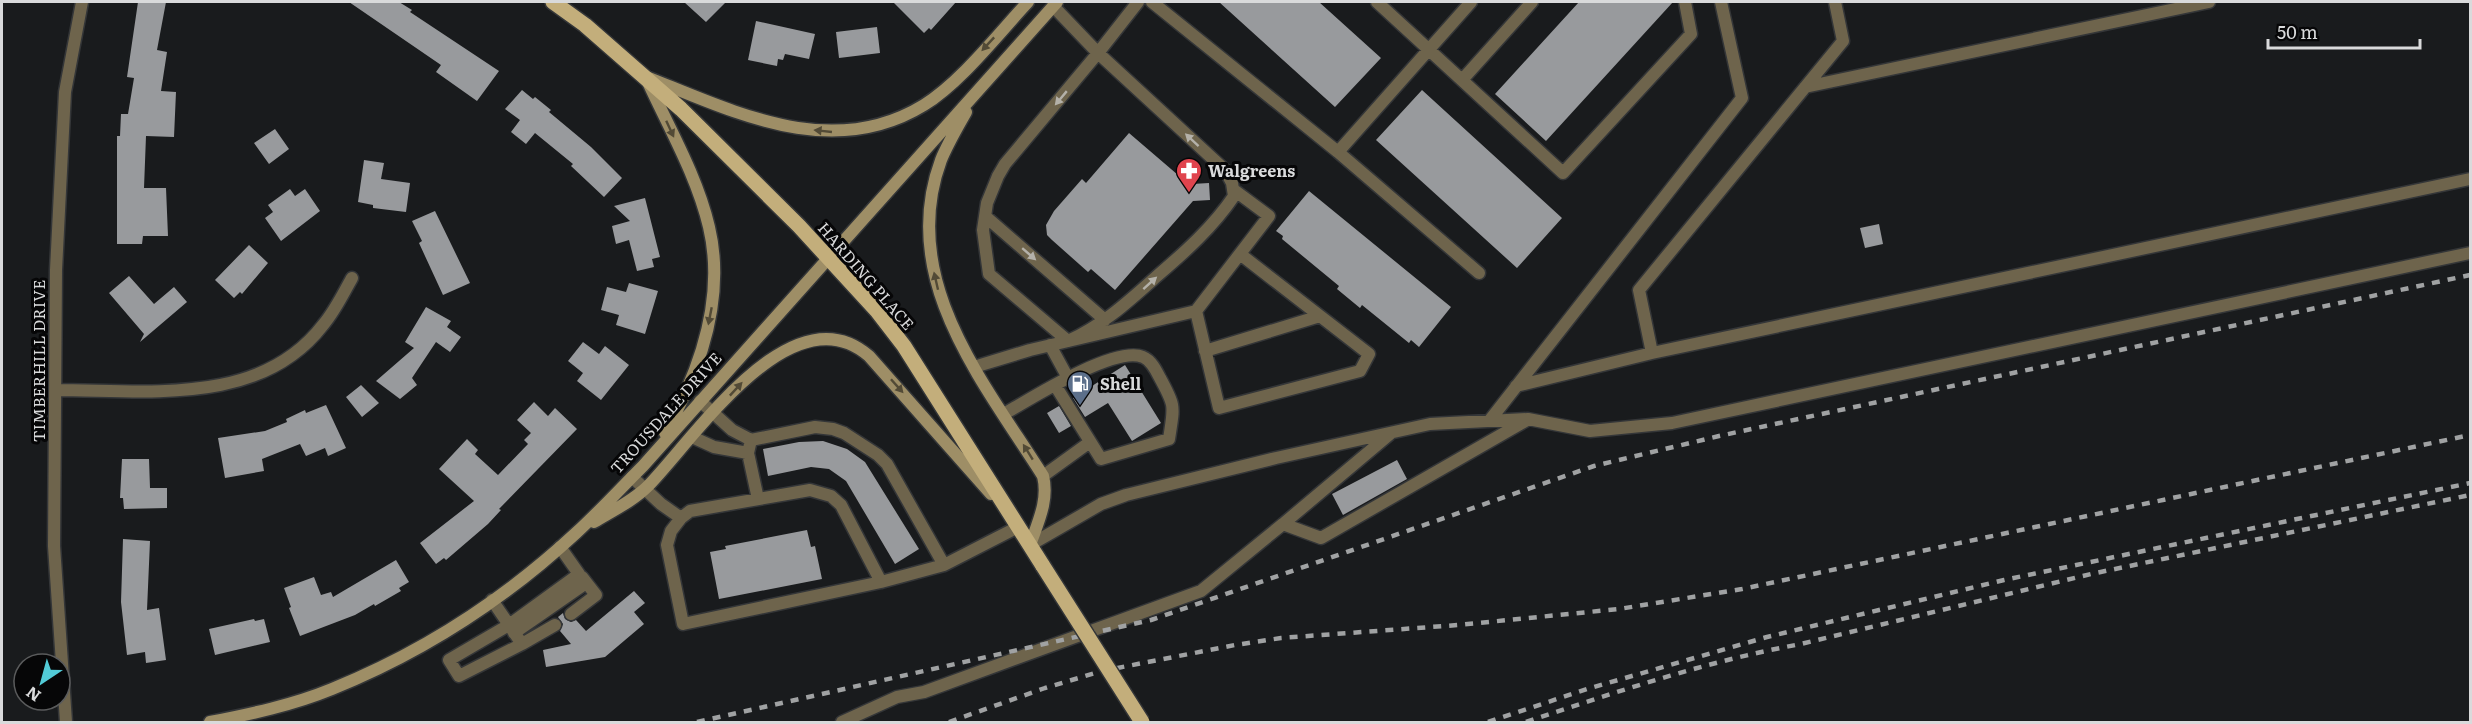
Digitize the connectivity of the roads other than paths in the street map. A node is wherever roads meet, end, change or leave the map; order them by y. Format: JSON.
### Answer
{"nodes":[{"id":1,"x":82,"y":2,"type":"edge"},
{"id":2,"x":553,"y":2,"type":"edge"},
{"id":3,"x":1028,"y":2,"type":"edge"},
{"id":4,"x":1138,"y":2,"type":"edge"},
{"id":5,"x":1152,"y":2,"type":"edge"},
{"id":6,"x":1377,"y":2,"type":"edge"},
{"id":7,"x":1471,"y":2,"type":"edge"},
{"id":8,"x":1532,"y":2,"type":"edge"},
{"id":9,"x":1685,"y":2,"type":"edge"},
{"id":10,"x":1721,"y":2,"type":"edge"},
{"id":11,"x":1835,"y":2,"type":"edge"},
{"id":12,"x":2209,"y":2,"type":"edge"},
{"id":13,"x":1055,"y":4,"type":"edge"},
{"id":14,"x":1428,"y":49,"type":"junction"},
{"id":15,"x":1098,"y":53,"type":"junction"},
{"id":16,"x":645,"y":76,"type":"junction"},
{"id":17,"x":1462,"y":80,"type":"junction"},
{"id":18,"x":1805,"y":87,"type":"junction"},
{"id":19,"x":978,"y":90,"type":"junction"},
{"id":20,"x":1338,"y":152,"type":"junction"},
{"id":21,"x":2470,"y":179,"type":"edge"},
{"id":22,"x":1234,"y":190,"type":"junction"},
{"id":23,"x":985,"y":216,"type":"junction"},
{"id":24,"x":2470,"y":253,"type":"edge"},
{"id":25,"x":1240,"y":254,"type":"junction"},
{"id":26,"x":829,"y":259,"type":"junction"},
{"id":27,"x":1479,"y":273,"type":"dead end"},
{"id":28,"x":352,"y":278,"type":"dead end"},
{"id":29,"x":1196,"y":311,"type":"junction"},
{"id":30,"x":1320,"y":316,"type":"junction"},
{"id":31,"x":1105,"y":320,"type":"junction"},
{"id":32,"x":1068,"y":341,"type":"junction"},
{"id":33,"x":1050,"y":345,"type":"junction"},
{"id":34,"x":1205,"y":351,"type":"junction"},
{"id":35,"x":1652,"y":353,"type":"junction"},
{"id":36,"x":975,"y":367,"type":"junction"},
{"id":37,"x":1068,"y":378,"type":"junction"},
{"id":38,"x":1055,"y":385,"type":"junction"},
{"id":39,"x":1516,"y":386,"type":"junction"},
{"id":40,"x":56,"y":390,"type":"junction"},
{"id":41,"x":700,"y":401,"type":"junction"},
{"id":42,"x":714,"y":412,"type":"junction"},
{"id":43,"x":1004,"y":414,"type":"junction"},
{"id":44,"x":1528,"y":419,"type":"junction"},
{"id":45,"x":1490,"y":420,"type":"junction"},
{"id":46,"x":1393,"y":432,"type":"junction"},
{"id":47,"x":692,"y":437,"type":"junction"},
{"id":48,"x":752,"y":440,"type":"junction"},
{"id":49,"x":1090,"y":442,"type":"junction"},
{"id":50,"x":748,"y":453,"type":"junction"},
{"id":51,"x":653,"y":454,"type":"junction"},
{"id":52,"x":1043,"y":476,"type":"junction"},
{"id":53,"x":632,"y":477,"type":"junction"},
{"id":54,"x":643,"y":491,"type":"junction"},
{"id":55,"x":758,"y":499,"type":"junction"},
{"id":56,"x":681,"y":518,"type":"junction"},
{"id":57,"x":1014,"y":521,"type":"junction"},
{"id":58,"x":1283,"y":524,"type":"junction"},
{"id":59,"x":577,"y":533,"type":"junction"},
{"id":60,"x":1030,"y":545,"type":"junction"},
{"id":61,"x":560,"y":547,"type":"junction"},
{"id":62,"x":944,"y":565,"type":"junction"},
{"id":63,"x":583,"y":579,"type":"junction"},
{"id":64,"x":881,"y":582,"type":"junction"},
{"id":65,"x":492,"y":600,"type":"junction"},
{"id":66,"x":571,"y":614,"type":"dead end"},
{"id":67,"x":555,"y":625,"type":"dead end"},
{"id":68,"x":512,"y":629,"type":"junction"},
{"id":69,"x":522,"y":644,"type":"junction"},
{"id":70,"x":66,"y":723,"type":"edge"},
{"id":71,"x":210,"y":723,"type":"edge"},
{"id":72,"x":842,"y":723,"type":"edge"},
{"id":73,"x":1142,"y":723,"type":"edge"}],
"edges":[{"from":1,"to":40,"type":"street","name":"TIMBERHILL DRIVE"},
{"from":2,"to":16,"type":"main road","name":"HARDING PLACE"},
{"from":3,"to":16,"type":"street","one_way":true},
{"from":4,"to":15,"type":"street"},
{"from":5,"to":20,"type":"street"},
{"from":6,"to":14,"type":"street"},
{"from":7,"to":14,"type":"street"},
{"from":8,"to":17,"type":"street"},
{"from":9,"to":17,"type":"street"},
{"from":10,"to":39,"type":"street"},
{"from":11,"to":18,"type":"street"},
{"from":12,"to":18,"type":"street"},
{"from":13,"to":15,"type":"street"},
{"from":13,"to":19,"type":"street","name":"TROUSDALE DRIVE"},
{"from":14,"to":17,"type":"street"},
{"from":14,"to":20,"type":"street"},
{"from":22,"to":15,"type":"street","one_way":true},
{"from":15,"to":23,"type":"street","one_way":true},
{"from":16,"to":26,"type":"main road","name":"HARDING PLACE"},
{"from":16,"to":51,"type":"street","one_way":true},
{"from":18,"to":35,"type":"street"},
{"from":19,"to":26,"type":"street","name":"TROUSDALE DRIVE"},
{"from":36,"to":19,"type":"street","one_way":true},
{"from":20,"to":27,"type":"street"},
{"from":21,"to":35,"type":"street"},
{"from":22,"to":25,"type":"street"},
{"from":31,"to":22,"type":"street","one_way":true},
{"from":23,"to":31,"type":"street","one_way":true},
{"from":23,"to":32,"type":"street"},
{"from":24,"to":44,"type":"street"},
{"from":25,"to":29,"type":"street"},
{"from":25,"to":30,"type":"street"},
{"from":26,"to":41,"type":"street","name":"TROUSDALE DRIVE"},
{"from":26,"to":57,"type":"main road","name":"HARDING PLACE"},
{"from":28,"to":40,"type":"street"},
{"from":29,"to":32,"type":"street"},
{"from":29,"to":34,"type":"street"},
{"from":30,"to":34,"type":"street"},
{"from":30,"to":34,"type":"street"},
{"from":31,"to":32,"type":"street"},
{"from":32,"to":33,"type":"street"},
{"from":33,"to":36,"type":"street"},
{"from":33,"to":37,"type":"street"},
{"from":35,"to":39,"type":"street"},
{"from":36,"to":43,"type":"street"},
{"from":37,"to":38,"type":"street"},
{"from":37,"to":49,"type":"street"},
{"from":38,"to":43,"type":"street"},
{"from":38,"to":49,"type":"street"},
{"from":39,"to":45,"type":"street"},
{"from":40,"to":70,"type":"street","name":"TIMBERHILL DRIVE"},
{"from":41,"to":42,"type":"street"},
{"from":41,"to":51,"type":"street","name":"TROUSDALE DRIVE"},
{"from":42,"to":47,"type":"street"},
{"from":42,"to":48,"type":"street"},
{"from":42,"to":57,"type":"street","one_way":true},
{"from":52,"to":43,"type":"street","one_way":true},
{"from":44,"to":45,"type":"street"},
{"from":44,"to":58,"type":"street"},
{"from":45,"to":46,"type":"street"},
{"from":46,"to":58,"type":"street"},
{"from":46,"to":60,"type":"street"},
{"from":47,"to":50,"type":"street"},
{"from":47,"to":54,"type":"street"},
{"from":48,"to":50,"type":"street"},
{"from":48,"to":62,"type":"street"},
{"from":49,"to":52,"type":"street"},
{"from":50,"to":55,"type":"street"},
{"from":51,"to":53,"type":"street","name":"TROUSDALE DRIVE"},
{"from":52,"to":60,"type":"street"},
{"from":53,"to":54,"type":"street"},
{"from":53,"to":59,"type":"street","name":"TROUSDALE DRIVE"},
{"from":54,"to":56,"type":"street"},
{"from":54,"to":59,"type":"street"},
{"from":55,"to":56,"type":"street"},
{"from":55,"to":64,"type":"street"},
{"from":56,"to":64,"type":"street"},
{"from":57,"to":60,"type":"main road","name":"HARDING PLACE"},
{"from":57,"to":62,"type":"street"},
{"from":58,"to":72,"type":"street"},
{"from":59,"to":61,"type":"street","name":"TROUSDALE DRIVE"},
{"from":60,"to":73,"type":"main road","name":"HARDING PLACE","bridge":true},
{"from":61,"to":63,"type":"street"},
{"from":61,"to":65,"type":"street","name":"TROUSDALE DRIVE"},
{"from":62,"to":64,"type":"street"},
{"from":63,"to":66,"type":"street"},
{"from":63,"to":68,"type":"street"},
{"from":65,"to":68,"type":"street"},
{"from":65,"to":71,"type":"street","name":"TROUSDALE DRIVE"},
{"from":67,"to":69,"type":"street"},
{"from":68,"to":69,"type":"street"},
{"from":68,"to":69,"type":"street"}]}
